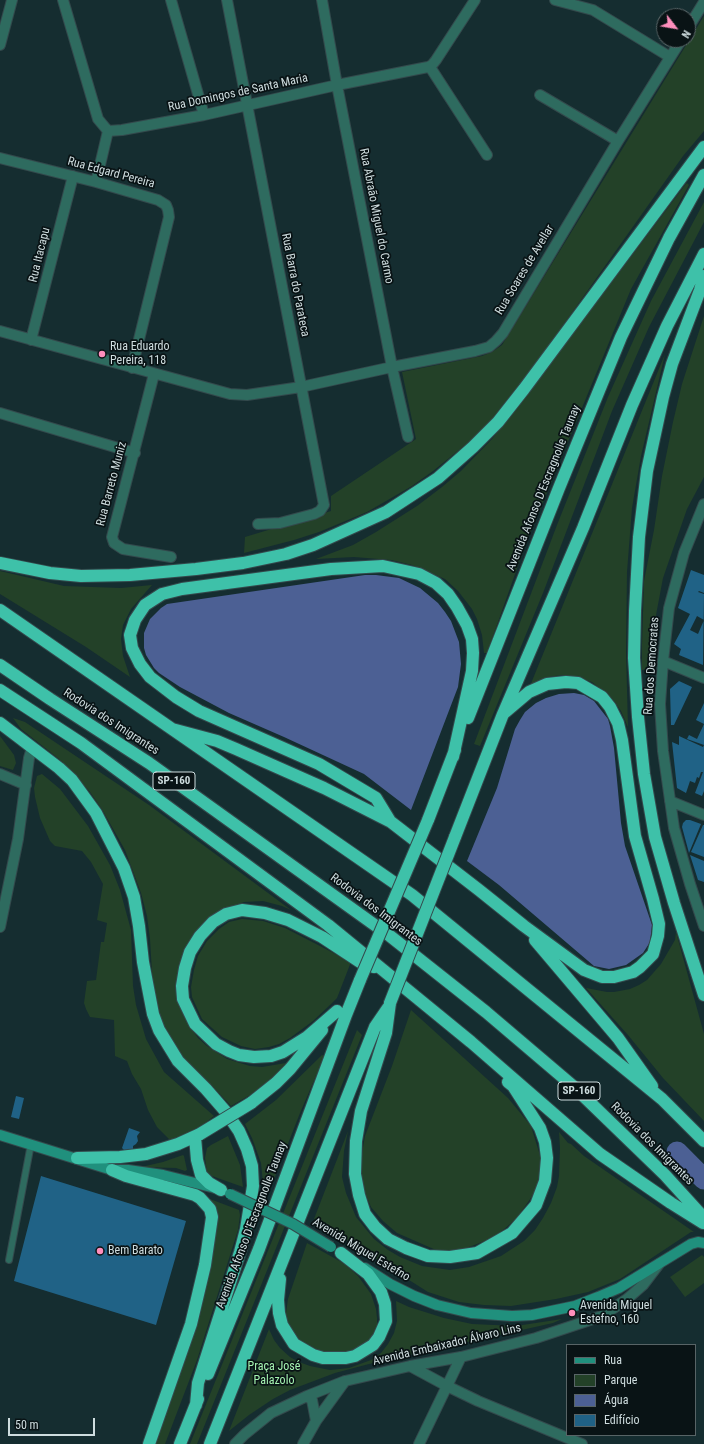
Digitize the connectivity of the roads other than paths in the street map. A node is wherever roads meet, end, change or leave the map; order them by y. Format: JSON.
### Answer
{"nodes":[{"id":1,"x":12,"y":0,"type":"edge"},
{"id":2,"x":63,"y":0,"type":"edge"},
{"id":3,"x":171,"y":0,"type":"edge"},
{"id":4,"x":227,"y":0,"type":"edge"},
{"id":5,"x":322,"y":0,"type":"edge"},
{"id":6,"x":475,"y":0,"type":"edge"},
{"id":7,"x":555,"y":0,"type":"edge"},
{"id":8,"x":704,"y":2,"type":"edge"},
{"id":9,"x":696,"y":15,"type":"edge"},
{"id":10,"x":0,"y":45,"type":"edge"},
{"id":11,"x":676,"y":48,"type":"edge"},
{"id":12,"x":670,"y":57,"type":"junction"},
{"id":13,"x":430,"y":67,"type":"junction"},
{"id":14,"x":337,"y":84,"type":"junction"},
{"id":15,"x":540,"y":95,"type":"dead end"},
{"id":16,"x":246,"y":106,"type":"junction"},
{"id":17,"x":204,"y":115,"type":"junction"},
{"id":18,"x":108,"y":130,"type":"junction"},
{"id":19,"x":618,"y":141,"type":"junction"},
{"id":20,"x":704,"y":147,"type":"edge"},
{"id":21,"x":487,"y":155,"type":"dead end"},
{"id":22,"x":0,"y":158,"type":"edge"},
{"id":23,"x":704,"y":175,"type":"edge"},
{"id":24,"x":73,"y":176,"type":"junction"},
{"id":25,"x":96,"y":182,"type":"junction"},
{"id":26,"x":704,"y":254,"type":"edge"},
{"id":27,"x":704,"y":276,"type":"edge"},
{"id":28,"x":0,"y":332,"type":"edge"},
{"id":29,"x":32,"y":340,"type":"junction"},
{"id":30,"x":392,"y":367,"type":"junction"},
{"id":31,"x":132,"y":368,"type":"junction"},
{"id":32,"x":154,"y":374,"type":"junction"},
{"id":33,"x":301,"y":387,"type":"junction"},
{"id":34,"x":0,"y":413,"type":"edge"},
{"id":35,"x":408,"y":437,"type":"dead end"},
{"id":36,"x":134,"y":453,"type":"junction"},
{"id":37,"x":704,"y":504,"type":"edge"},
{"id":38,"x":258,"y":524,"type":"dead end"},
{"id":39,"x":172,"y":557,"type":"dead end"},
{"id":40,"x":0,"y":563,"type":"edge"},
{"id":41,"x":0,"y":610,"type":"edge"},
{"id":42,"x":663,"y":661,"type":"junction"},
{"id":43,"x":0,"y":665,"type":"edge"},
{"id":44,"x":704,"y":678,"type":"edge"},
{"id":45,"x":0,"y":690,"type":"edge"},
{"id":46,"x":503,"y":714,"type":"junction"},
{"id":47,"x":0,"y":723,"type":"edge"},
{"id":48,"x":172,"y":729,"type":"junction"},
{"id":49,"x":32,"y":748,"type":"junction"},
{"id":50,"x":453,"y":757,"type":"junction"},
{"id":51,"x":0,"y":774,"type":"edge"},
{"id":52,"x":26,"y":785,"type":"junction"},
{"id":53,"x":670,"y":801,"type":"junction"},
{"id":54,"x":704,"y":814,"type":"edge"},
{"id":55,"x":391,"y":822,"type":"junction"},
{"id":56,"x":524,"y":926,"type":"junction"},
{"id":57,"x":704,"y":926,"type":"edge"},
{"id":58,"x":0,"y":927,"type":"edge"},
{"id":59,"x":383,"y":970,"type":"junction"},
{"id":60,"x":704,"y":995,"type":"edge"},
{"id":61,"x":390,"y":1003,"type":"junction"},
{"id":62,"x":342,"y":1010,"type":"junction"},
{"id":63,"x":470,"y":1042,"type":"junction"},
{"id":64,"x":662,"y":1099,"type":"junction"},
{"id":65,"x":0,"y":1135,"type":"edge"},
{"id":66,"x":198,"y":1135,"type":"junction"},
{"id":67,"x":704,"y":1141,"type":"edge"},
{"id":68,"x":32,"y":1144,"type":"junction"},
{"id":69,"x":77,"y":1158,"type":"junction"},
{"id":70,"x":112,"y":1170,"type":"junction"},
{"id":71,"x":225,"y":1192,"type":"junction"},
{"id":72,"x":704,"y":1218,"type":"edge"},
{"id":73,"x":704,"y":1224,"type":"edge"},
{"id":74,"x":704,"y":1243,"type":"edge"},
{"id":75,"x":336,"y":1250,"type":"junction"},
{"id":76,"x":9,"y":1260,"type":"dead end"},
{"id":77,"x":659,"y":1264,"type":"junction"},
{"id":78,"x":281,"y":1265,"type":"junction"},
{"id":79,"x":461,"y":1357,"type":"junction"},
{"id":80,"x":410,"y":1366,"type":"junction"},
{"id":81,"x":345,"y":1381,"type":"junction"},
{"id":82,"x":446,"y":1386,"type":"junction"},
{"id":83,"x":307,"y":1396,"type":"junction"},
{"id":84,"x":196,"y":1405,"type":"junction"},
{"id":85,"x":316,"y":1421,"type":"junction"},
{"id":86,"x":149,"y":1444,"type":"edge"},
{"id":87,"x":180,"y":1444,"type":"edge"},
{"id":88,"x":210,"y":1444,"type":"edge"},
{"id":89,"x":234,"y":1444,"type":"edge"},
{"id":90,"x":303,"y":1444,"type":"edge"},
{"id":91,"x":419,"y":1444,"type":"edge"},
{"id":92,"x":582,"y":1444,"type":"edge"}],
"edges":[{"from":1,"to":10,"type":"street"},
{"from":2,"to":18,"type":"street"},
{"from":3,"to":17,"type":"street"},
{"from":4,"to":16,"type":"street","name":"Rua Barra do Parateca"},
{"from":5,"to":14,"type":"street","name":"Rua Abraão Miguel do Carmo"},
{"from":6,"to":13,"type":"street"},
{"from":7,"to":12,"type":"street"},
{"from":8,"to":9,"type":"street"},
{"from":11,"to":12,"type":"street","name":"Rua Soares de Avellar"},
{"from":12,"to":19,"type":"street","name":"Rua Soares de Avellar"},
{"from":13,"to":14,"type":"street","name":"Rua Domingos de Santa Maria"},
{"from":13,"to":21,"type":"street"},
{"from":14,"to":16,"type":"street","name":"Rua Domingos de Santa Maria"},
{"from":14,"to":30,"type":"street","name":"Rua Abraão Miguel do Carmo"},
{"from":15,"to":19,"type":"street"},
{"from":16,"to":17,"type":"street","name":"Rua Domingos de Santa Maria"},
{"from":16,"to":33,"type":"street","name":"Rua Barra do Parateca"},
{"from":17,"to":18,"type":"street","name":"Rua Domingos de Santa Maria"},
{"from":18,"to":25,"type":"street"},
{"from":19,"to":30,"type":"street","name":"Rua Soares de Avellar"},
{"from":20,"to":40,"type":"highway"},
{"from":22,"to":24,"type":"street","name":"Rua Edgard Pereira"},
{"from":23,"to":50,"type":"highway","name":"Avenida Afonso D'Escragnolle Taunay"},
{"from":24,"to":25,"type":"street","name":"Rua Edgard Pereira"},
{"from":24,"to":29,"type":"street","name":"Rua Itacapu"},
{"from":25,"to":31,"type":"street","name":"Rua Edgard Pereira"},
{"from":26,"to":46,"type":"highway"},
{"from":27,"to":60,"type":"highway"},
{"from":28,"to":29,"type":"street","name":"Rua Soares de Avellar"},
{"from":29,"to":31,"type":"street","name":"Rua Soares de Avellar"},
{"from":30,"to":33,"type":"street","name":"Rua Soares de Avellar"},
{"from":30,"to":35,"type":"street","name":"Rua Abraão Miguel do Carmo"},
{"from":31,"to":32,"type":"street","name":"Rua Soares de Avellar"},
{"from":32,"to":33,"type":"street","name":"Rua Soares de Avellar"},
{"from":32,"to":36,"type":"street","name":"Rua Barreto Muniz"},
{"from":33,"to":38,"type":"street","name":"Rua Barra do Parateca"},
{"from":34,"to":36,"type":"street"},
{"from":36,"to":39,"type":"street","name":"Rua Barreto Muniz"},
{"from":37,"to":42,"type":"street","name":"Rua dos Democratas"},
{"from":41,"to":48,"type":"highway"},
{"from":42,"to":44,"type":"street"},
{"from":42,"to":53,"type":"street","name":"Rua dos Democratas"},
{"from":43,"to":72,"type":"highway","name":"Rodovia dos Imigrantes","number":"SP-160"},
{"from":45,"to":59,"type":"highway"},
{"from":46,"to":56,"type":"highway"},
{"from":46,"to":61,"type":"highway","bridge":true},
{"from":47,"to":49,"type":"highway"},
{"from":48,"to":55,"type":"highway"},
{"from":48,"to":64,"type":"highway"},
{"from":49,"to":52,"type":"street"},
{"from":49,"to":84,"type":"highway"},
{"from":50,"to":55,"type":"highway"},
{"from":50,"to":62,"type":"highway","name":"Avenida Afonso D'Escragnolle Taunay","bridge":true},
{"from":51,"to":52,"type":"street"},
{"from":52,"to":58,"type":"street"},
{"from":53,"to":54,"type":"street"},
{"from":53,"to":57,"type":"street","name":"Rua dos Democratas"},
{"from":55,"to":56,"type":"highway"},
{"from":56,"to":64,"type":"highway"},
{"from":59,"to":62,"type":"highway"},
{"from":59,"to":63,"type":"highway"},
{"from":61,"to":63,"type":"highway"},
{"from":61,"to":78,"type":"highway"},
{"from":62,"to":66,"type":"highway","bridge":true},
{"from":62,"to":84,"type":"highway","name":"Avenida Afonso D'Escragnolle Taunay"},
{"from":63,"to":73,"type":"highway"},
{"from":64,"to":67,"type":"highway"},
{"from":65,"to":68,"type":"main road","name":"Avenida Miguel Estefno"},
{"from":66,"to":69,"type":"highway"},
{"from":66,"to":71,"type":"highway"},
{"from":68,"to":69,"type":"main road","name":"Avenida Miguel Estefno"},
{"from":68,"to":76,"type":"lane"},
{"from":69,"to":70,"type":"main road","name":"Avenida Miguel Estefno"},
{"from":70,"to":71,"type":"main road","name":"Avenida Miguel Estefno"},
{"from":70,"to":86,"type":"highway"},
{"from":71,"to":75,"type":"main road","name":"Avenida Miguel Estefno","bridge":true},
{"from":74,"to":77,"type":"main road","name":"Avenida Miguel Estefno"},
{"from":75,"to":77,"type":"main road","name":"Avenida Miguel Estefno"},
{"from":75,"to":78,"type":"highway"},
{"from":77,"to":79,"type":"street","name":"Avenida Embaixador Álvaro Lins"},
{"from":78,"to":88,"type":"highway"},
{"from":79,"to":80,"type":"street","name":"Avenida Embaixador Álvaro Lins"},
{"from":79,"to":82,"type":"street"},
{"from":80,"to":81,"type":"street","name":"Avenida Embaixador Álvaro Lins"},
{"from":80,"to":82,"type":"street"},
{"from":81,"to":83,"type":"street","name":"Avenida Embaixador Álvaro Lins"},
{"from":81,"to":85,"type":"street"},
{"from":82,"to":91,"type":"street"},
{"from":82,"to":92,"type":"street"},
{"from":83,"to":85,"type":"street"},
{"from":83,"to":89,"type":"street","name":"Avenida Embaixador Álvaro Lins"},
{"from":84,"to":87,"type":"highway","name":"Avenida Afonso D'Escragnolle Taunay"},
{"from":85,"to":90,"type":"street"}]}
